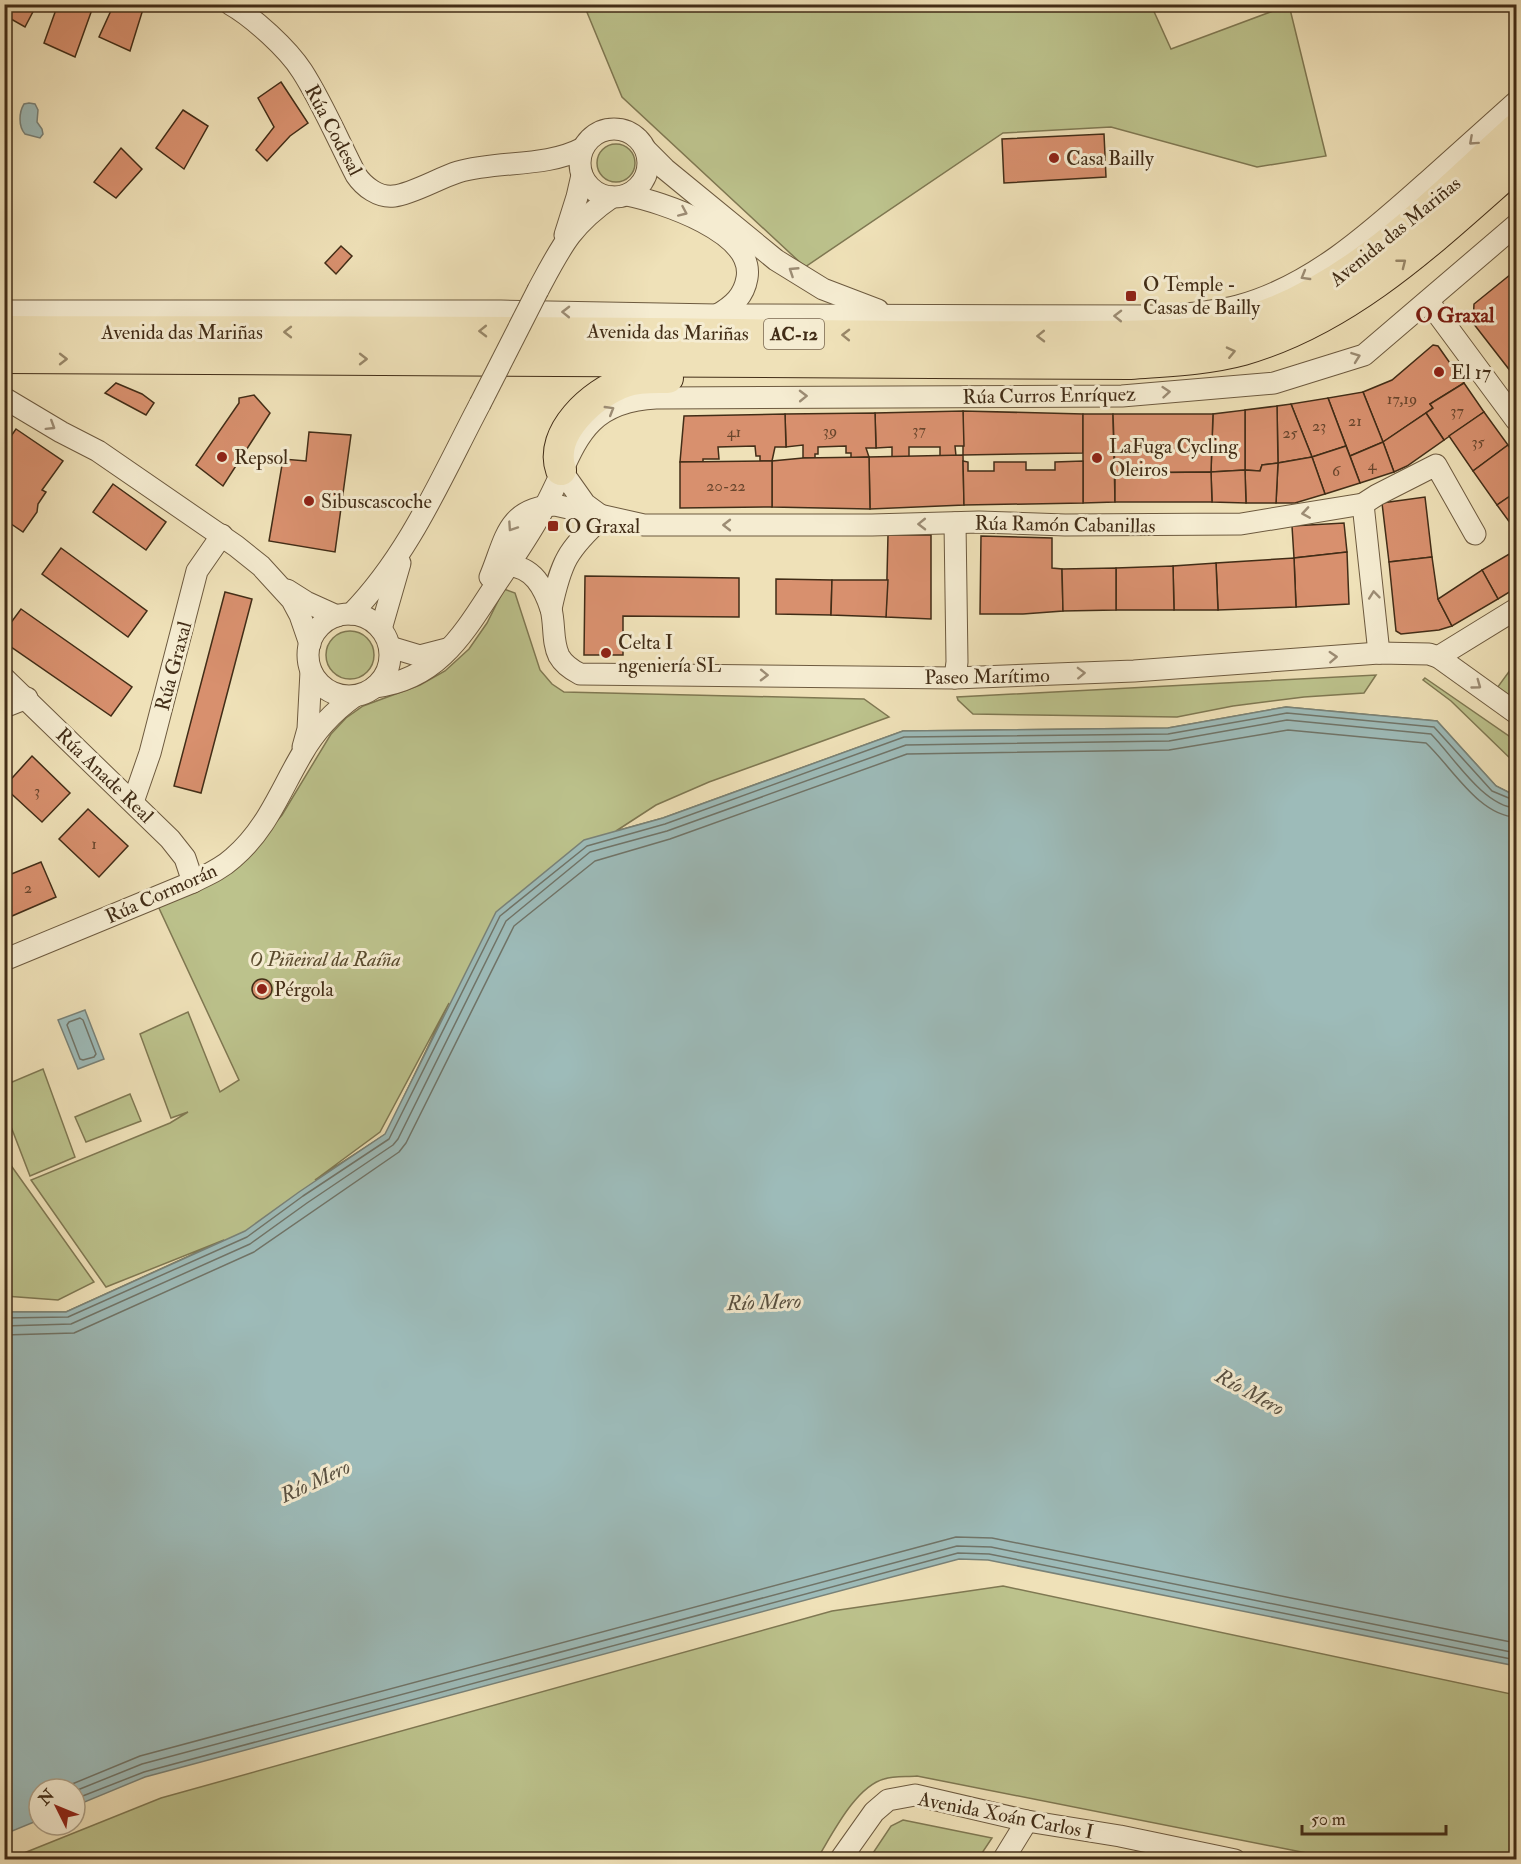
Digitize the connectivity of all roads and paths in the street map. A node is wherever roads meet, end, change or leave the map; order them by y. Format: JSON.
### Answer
{"nodes":[{"id":1,"x":230,"y":4,"type":"edge"},
{"id":2,"x":1516,"y":102,"type":"edge"},
{"id":3,"x":1516,"y":129,"type":"edge"},
{"id":4,"x":583,"y":148,"type":"junction"},
{"id":5,"x":646,"y":150,"type":"junction"},
{"id":6,"x":531,"y":161,"type":"junction"},
{"id":7,"x":1516,"y":166,"type":"edge"},
{"id":8,"x":583,"y":180,"type":"junction"},
{"id":9,"x":620,"y":196,"type":"junction"},
{"id":10,"x":1516,"y":225,"type":"edge"},
{"id":11,"x":560,"y":250,"type":"junction"},
{"id":12,"x":1428,"y":301,"type":"junction"},
{"id":13,"x":4,"y":311,"type":"edge"},
{"id":14,"x":717,"y":315,"type":"junction"},
{"id":15,"x":926,"y":315,"type":"junction"},
{"id":16,"x":4,"y":331,"type":"edge"},
{"id":17,"x":4,"y":358,"type":"edge"},
{"id":18,"x":921,"y":364,"type":"junction"},
{"id":19,"x":4,"y":398,"type":"edge"},
{"id":20,"x":1516,"y":420,"type":"edge"},
{"id":21,"x":561,"y":470,"type":"junction"},
{"id":22,"x":1363,"y":504,"type":"junction"},
{"id":23,"x":546,"y":506,"type":"junction"},
{"id":24,"x":603,"y":518,"type":"junction"},
{"id":25,"x":955,"y":523,"type":"junction"},
{"id":26,"x":1475,"y":534,"type":"dead end"},
{"id":27,"x":222,"y":535,"type":"junction"},
{"id":28,"x":407,"y":543,"type":"junction"},
{"id":29,"x":508,"y":566,"type":"junction"},
{"id":30,"x":279,"y":585,"type":"junction"},
{"id":31,"x":551,"y":609,"type":"junction"},
{"id":32,"x":1516,"y":609,"type":"edge"},
{"id":33,"x":344,"y":615,"type":"junction"},
{"id":34,"x":476,"y":615,"type":"junction"},
{"id":35,"x":385,"y":638,"type":"junction"},
{"id":36,"x":310,"y":644,"type":"junction"},
{"id":37,"x":450,"y":648,"type":"junction"},
{"id":38,"x":1379,"y":653,"type":"junction"},
{"id":39,"x":1438,"y":657,"type":"junction"},
{"id":40,"x":311,"y":671,"type":"junction"},
{"id":41,"x":4,"y":678,"type":"edge"},
{"id":42,"x":956,"y":678,"type":"junction"},
{"id":43,"x":375,"y":687,"type":"junction"},
{"id":44,"x":355,"y":696,"type":"junction"},
{"id":45,"x":27,"y":698,"type":"junction"},
{"id":46,"x":4,"y":707,"type":"edge"},
{"id":47,"x":1516,"y":713,"type":"edge"},
{"id":48,"x":302,"y":753,"type":"junction"},
{"id":49,"x":133,"y":802,"type":"junction"},
{"id":50,"x":193,"y":882,"type":"junction"},
{"id":51,"x":4,"y":960,"type":"edge"},
{"id":52,"x":1027,"y":1821,"type":"junction"},
{"id":53,"x":840,"y":1860,"type":"edge"},
{"id":54,"x":1003,"y":1860,"type":"edge"},
{"id":55,"x":1235,"y":1860,"type":"edge"}],
"edges":[{"from":1,"to":6,"type":"street","name":"Rúa Codesal"},
{"from":2,"to":15,"type":"street","one_way":true},
{"from":3,"to":16,"type":"highway","name":"Avenida das Mariñas","number":"AC-12","one_way":true},
{"from":4,"to":5,"type":"street"},
{"from":4,"to":6,"type":"street","name":"Rúa Codesal"},
{"from":4,"to":8,"type":"street"},
{"from":5,"to":9,"type":"street"},
{"from":15,"to":5,"type":"street","one_way":true},
{"from":6,"to":8,"type":"street","name":"Rúa Codesal"},
{"from":18,"to":7,"type":"highway","name":"Avenida das Mariñas","number":"AC-12","one_way":true},
{"from":8,"to":9,"type":"street"},
{"from":8,"to":11,"type":"street"},
{"from":9,"to":11,"type":"street"},
{"from":9,"to":14,"type":"street","one_way":true},
{"from":10,"to":12,"type":"street","name":"Rúa Curros Enríquez"},
{"from":11,"to":28,"type":"street","bridge":true},
{"from":12,"to":20,"type":"street"},
{"from":21,"to":12,"type":"street","name":"Rúa Curros Enríquez","one_way":true},
{"from":14,"to":13,"type":"street","one_way":true},
{"from":14,"to":15,"type":"street"},
{"from":17,"to":18,"type":"highway","name":"Avenida das Mariñas","number":"AC-12","one_way":true},
{"from":18,"to":21,"type":"highway"},
{"from":19,"to":27,"type":"street","one_way":true},
{"from":21,"to":23,"type":"street","name":"Rúa Curros Enríquez"},
{"from":21,"to":24,"type":"street"},
{"from":22,"to":25,"type":"street","name":"Rúa Ramón Cabanillas","one_way":true},
{"from":22,"to":26,"type":"street","name":"Rúa Ramón Cabanillas"},
{"from":38,"to":22,"type":"street","one_way":true},
{"from":23,"to":24,"type":"street","name":"Rúa Ramón Cabanillas"},
{"from":23,"to":29,"type":"street","name":"Rúa Curros Enríquez"},
{"from":23,"to":34,"type":"street","one_way":true},
{"from":25,"to":24,"type":"street","name":"Rúa Ramón Cabanillas","one_way":true},
{"from":24,"to":31,"type":"street"},
{"from":25,"to":42,"type":"street"},
{"from":27,"to":30,"type":"street"},
{"from":27,"to":49,"type":"street","name":"Rúa Graxal"},
{"from":28,"to":33,"type":"street"},
{"from":28,"to":35,"type":"street"},
{"from":29,"to":31,"type":"street","name":"Paseo Marítimo"},
{"from":29,"to":34,"type":"street","name":"Rúa Curros Enríquez"},
{"from":30,"to":33,"type":"street"},
{"from":30,"to":36,"type":"street"},
{"from":31,"to":42,"type":"street","name":"Paseo Marítimo","one_way":true},
{"from":32,"to":39,"type":"street"},
{"from":33,"to":35,"type":"street"},
{"from":33,"to":36,"type":"street"},
{"from":34,"to":37,"type":"street","name":"Rúa Curros Enríquez"},
{"from":35,"to":37,"type":"street"},
{"from":35,"to":43,"type":"street"},
{"from":36,"to":40,"type":"street"},
{"from":37,"to":43,"type":"street","name":"Rúa Curros Enríquez"},
{"from":38,"to":39,"type":"street","name":"Paseo Marítimo"},
{"from":42,"to":38,"type":"street","name":"Paseo Marítimo","one_way":true},
{"from":39,"to":47,"type":"street","name":"Paseo Marítimo","one_way":true},
{"from":40,"to":44,"type":"street"},
{"from":40,"to":48,"type":"street","name":"Rúa Cormorán"},
{"from":41,"to":45,"type":"street","name":"Rúa Anade Real"},
{"from":43,"to":44,"type":"street"},
{"from":44,"to":48,"type":"street","name":"Rúa Cormorán"},
{"from":45,"to":46,"type":"street"},
{"from":45,"to":49,"type":"street","name":"Rúa Anade Real"},
{"from":48,"to":50,"type":"street","name":"Rúa Cormorán"},
{"from":49,"to":50,"type":"street","name":"Rúa Anade Real"},
{"from":50,"to":51,"type":"street","name":"Rúa Cormorán"},
{"from":52,"to":53,"type":"street","name":"Avenida Xoán Carlos I"},
{"from":52,"to":54,"type":"street"},
{"from":52,"to":55,"type":"street","name":"Avenida Xoán Carlos I"}]}
